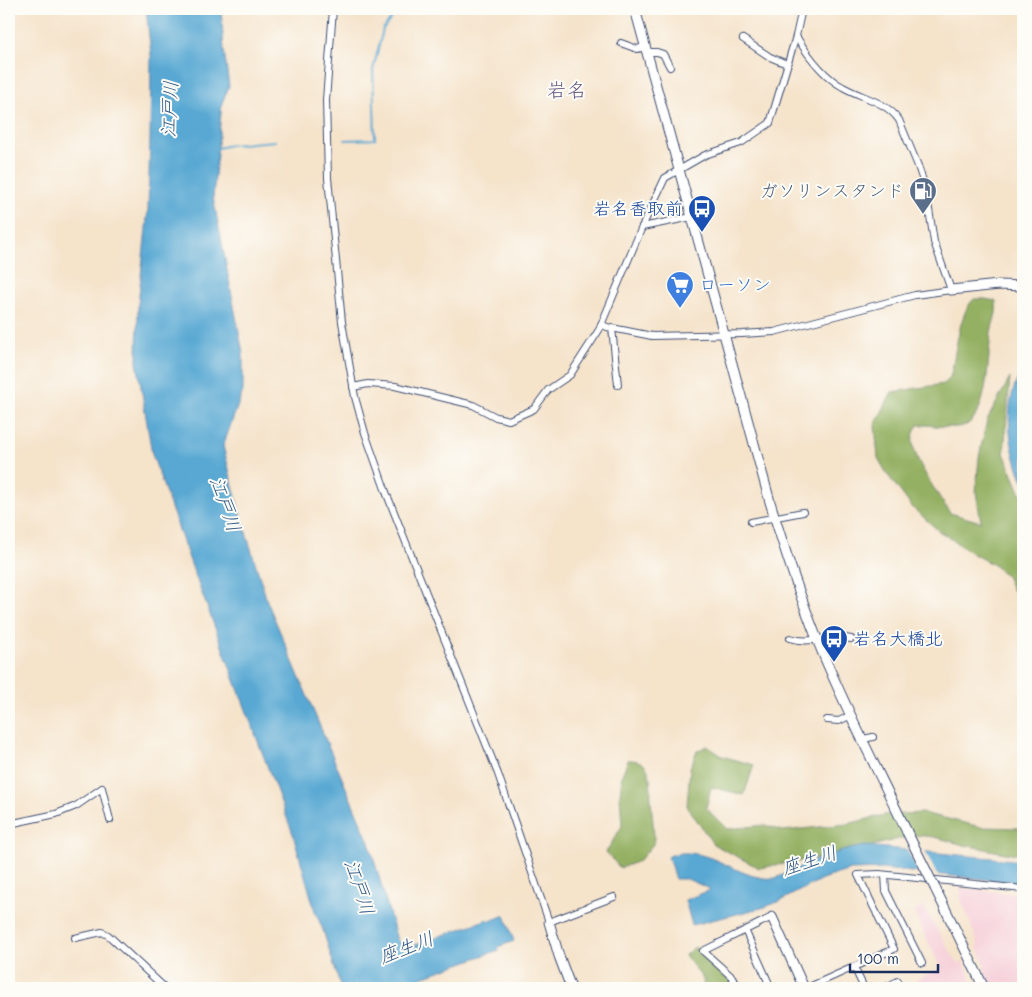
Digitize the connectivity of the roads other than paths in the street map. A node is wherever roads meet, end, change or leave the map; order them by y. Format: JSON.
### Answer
{"nodes":[{"id":1,"x":334,"y":9,"type":"edge"},
{"id":2,"x":635,"y":9,"type":"edge"},
{"id":3,"x":802,"y":9,"type":"edge"},
{"id":4,"x":796,"y":36,"type":"junction"},
{"id":5,"x":743,"y":39,"type":"dead end"},
{"id":6,"x":621,"y":43,"type":"dead end"},
{"id":7,"x":646,"y":49,"type":"junction"},
{"id":8,"x":787,"y":64,"type":"junction"},
{"id":9,"x":670,"y":68,"type":"dead end"},
{"id":10,"x":679,"y":170,"type":"junction"},
{"id":11,"x":692,"y":217,"type":"junction"},
{"id":12,"x":642,"y":227,"type":"junction"},
{"id":13,"x":1023,"y":286,"type":"edge"},
{"id":14,"x":951,"y":290,"type":"junction"},
{"id":15,"x":601,"y":324,"type":"junction"},
{"id":16,"x":612,"y":328,"type":"junction"},
{"id":17,"x":724,"y":335,"type":"junction"},
{"id":18,"x":618,"y":385,"type":"dead end"},
{"id":19,"x":353,"y":387,"type":"junction"},
{"id":20,"x":803,"y":512,"type":"dead end"},
{"id":21,"x":775,"y":518,"type":"junction"},
{"id":22,"x":751,"y":522,"type":"dead end"},
{"id":23,"x":790,"y":638,"type":"dead end"},
{"id":24,"x":817,"y":639,"type":"junction"},
{"id":25,"x":851,"y":639,"type":"dead end"},
{"id":26,"x":851,"y":715,"type":"junction"},
{"id":27,"x":827,"y":720,"type":"dead end"},
{"id":28,"x":873,"y":736,"type":"dead end"},
{"id":29,"x":863,"y":739,"type":"junction"},
{"id":30,"x":110,"y":820,"type":"dead end"},
{"id":31,"x":9,"y":824,"type":"edge"},
{"id":32,"x":885,"y":875,"type":"junction"},
{"id":33,"x":1023,"y":889,"type":"edge"},
{"id":34,"x":614,"y":897,"type":"dead end"},
{"id":35,"x":772,"y":917,"type":"joint"},
{"id":36,"x":549,"y":922,"type":"junction"},
{"id":37,"x":745,"y":930,"type":"junction"},
{"id":38,"x":75,"y":938,"type":"dead end"},
{"id":39,"x":922,"y":963,"type":"dead end"},
{"id":40,"x":854,"y":967,"type":"junction"},
{"id":41,"x":165,"y":988,"type":"edge"},
{"id":42,"x":571,"y":988,"type":"edge"},
{"id":43,"x":739,"y":988,"type":"edge"},
{"id":44,"x":771,"y":988,"type":"edge"},
{"id":45,"x":805,"y":988,"type":"edge"},
{"id":46,"x":864,"y":988,"type":"edge"},
{"id":47,"x":883,"y":988,"type":"edge"},
{"id":48,"x":901,"y":988,"type":"edge"},
{"id":49,"x":984,"y":988,"type":"edge"}],
"edges":[{"from":1,"to":19,"type":"street"},
{"from":2,"to":7,"type":"street"},
{"from":3,"to":4,"type":"street"},
{"from":4,"to":8,"type":"street"},
{"from":4,"to":14,"type":"street"},
{"from":5,"to":8,"type":"street"},
{"from":6,"to":7,"type":"street"},
{"from":7,"to":9,"type":"street"},
{"from":7,"to":10,"type":"street"},
{"from":8,"to":10,"type":"street"},
{"from":10,"to":11,"type":"street"},
{"from":10,"to":12,"type":"street"},
{"from":11,"to":12,"type":"street"},
{"from":11,"to":17,"type":"street"},
{"from":12,"to":15,"type":"street"},
{"from":13,"to":14,"type":"street"},
{"from":14,"to":17,"type":"street"},
{"from":15,"to":16,"type":"street"},
{"from":15,"to":19,"type":"street"},
{"from":16,"to":17,"type":"street"},
{"from":16,"to":18,"type":"street"},
{"from":17,"to":21,"type":"street"},
{"from":19,"to":36,"type":"street"},
{"from":20,"to":21,"type":"street"},
{"from":21,"to":22,"type":"street"},
{"from":21,"to":24,"type":"street"},
{"from":23,"to":24,"type":"street"},
{"from":24,"to":25,"type":"street"},
{"from":24,"to":26,"type":"street"},
{"from":26,"to":27,"type":"street"},
{"from":26,"to":29,"type":"street"},
{"from":28,"to":29,"type":"street"},
{"from":29,"to":49,"type":"street","bridge":true},
{"from":30,"to":31,"type":"street"},
{"from":32,"to":33,"type":"street"},
{"from":32,"to":39,"type":"street"},
{"from":32,"to":40,"type":"street"},
{"from":34,"to":36,"type":"street"},
{"from":35,"to":37,"type":"street"},
{"from":35,"to":45,"type":"street"},
{"from":36,"to":42,"type":"street"},
{"from":37,"to":43,"type":"street"},
{"from":37,"to":44,"type":"street"},
{"from":38,"to":41,"type":"street"},
{"from":40,"to":45,"type":"street"},
{"from":40,"to":46,"type":"street"},
{"from":47,"to":48,"type":"street"}]}
